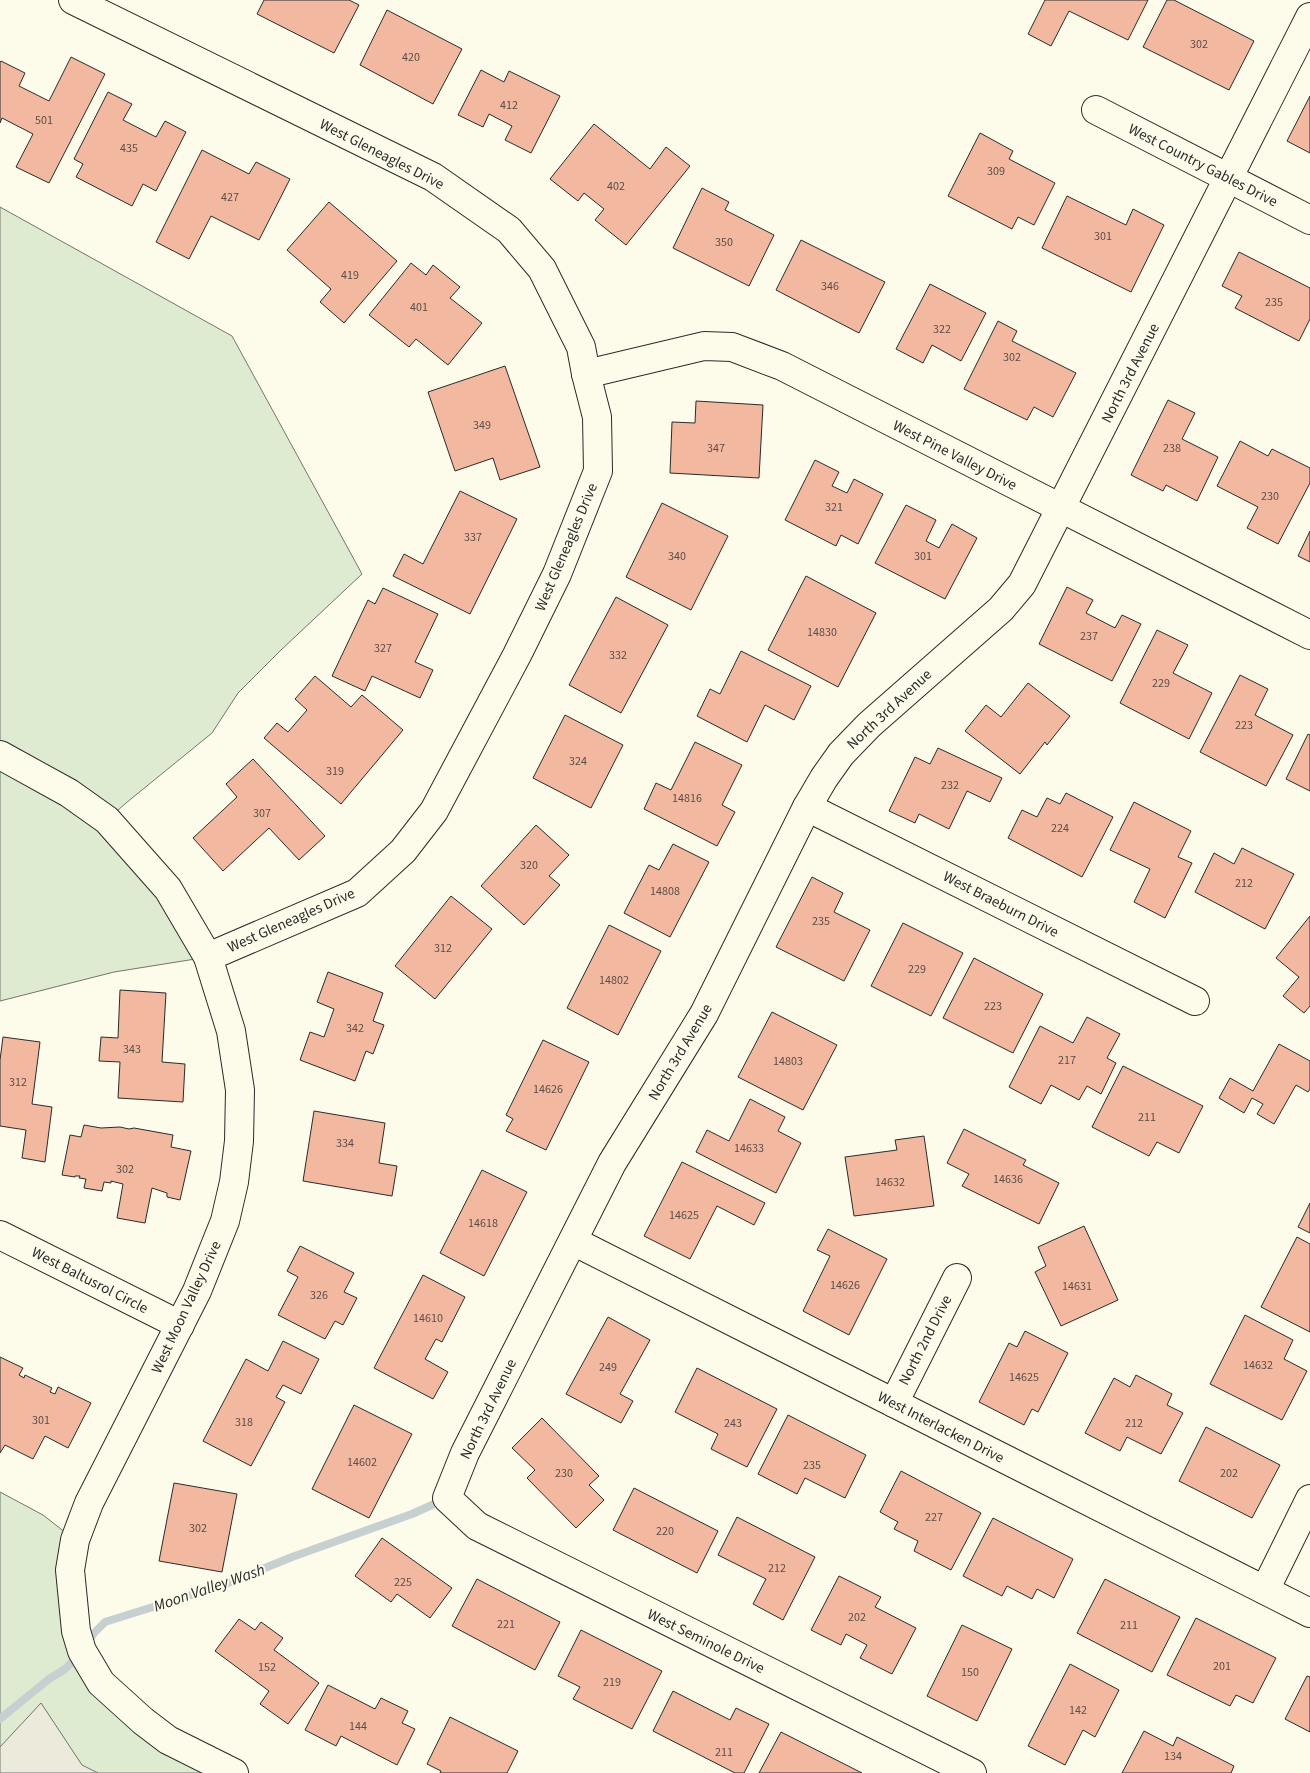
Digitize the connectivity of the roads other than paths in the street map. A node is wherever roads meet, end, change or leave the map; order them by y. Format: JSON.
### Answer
{"nodes":[{"id":1,"x":73,"y":0,"type":"edge"},
{"id":2,"x":1310,"y":17,"type":"edge"},
{"id":3,"x":1096,"y":110,"type":"dead end"},
{"id":4,"x":1229,"y":179,"type":"junction"},
{"id":5,"x":1310,"y":220,"type":"edge"},
{"id":6,"x":586,"y":374,"type":"junction"},
{"id":7,"x":1061,"y":508,"type":"junction"},
{"id":8,"x":1310,"y":635,"type":"edge"},
{"id":9,"x":0,"y":755,"type":"edge"},
{"id":10,"x":807,"y":807,"type":"junction"},
{"id":11,"x":208,"y":957,"type":"junction"},
{"id":12,"x":1195,"y":1001,"type":"dead end"},
{"id":13,"x":0,"y":1235,"type":"edge"},
{"id":14,"x":573,"y":1241,"type":"junction"},
{"id":15,"x":956,"y":1278,"type":"dead end"},
{"id":16,"x":180,"y":1325,"type":"junction"},
{"id":17,"x":894,"y":1402,"type":"junction"},
{"id":18,"x":447,"y":1498,"type":"joint"},
{"id":19,"x":1310,"y":1499,"type":"edge"},
{"id":20,"x":1265,"y":1590,"type":"junction"},
{"id":21,"x":1310,"y":1613,"type":"edge"},
{"id":22,"x":234,"y":1773,"type":"edge"},
{"id":23,"x":972,"y":1773,"type":"edge"}],
"edges":[{"from":1,"to":6,"type":"street","name":"West Gleneagles Drive"},
{"from":2,"to":4,"type":"street","name":"North 3rd Avenue"},
{"from":3,"to":4,"type":"street","name":"West Country Gables Drive"},
{"from":4,"to":5,"type":"street","name":"West Country Gables Drive"},
{"from":4,"to":7,"type":"street","name":"North 3rd Avenue"},
{"from":6,"to":7,"type":"street","name":"West Pine Valley Drive"},
{"from":6,"to":11,"type":"street","name":"West Gleneagles Drive"},
{"from":7,"to":8,"type":"street","name":"West Pine Valley Drive"},
{"from":7,"to":10,"type":"street","name":"North 3rd Avenue"},
{"from":9,"to":11,"type":"street","name":"West Moon Valley Drive"},
{"from":10,"to":12,"type":"street","name":"West Braeburn Drive"},
{"from":10,"to":14,"type":"street","name":"North 3rd Avenue"},
{"from":11,"to":16,"type":"street","name":"West Moon Valley Drive"},
{"from":13,"to":16,"type":"street","name":"West Baltusrol Circle"},
{"from":14,"to":17,"type":"street","name":"West Interlacken Drive"},
{"from":14,"to":18,"type":"street","name":"North 3rd Avenue"},
{"from":15,"to":17,"type":"street","name":"North 2nd Drive"},
{"from":16,"to":22,"type":"street","name":"West Moon Valley Drive"},
{"from":17,"to":20,"type":"street","name":"West Interlacken Drive"},
{"from":18,"to":23,"type":"street","name":"West Seminole Drive"},
{"from":19,"to":20,"type":"street"},
{"from":20,"to":21,"type":"street","name":"West Interlacken Drive"}]}
